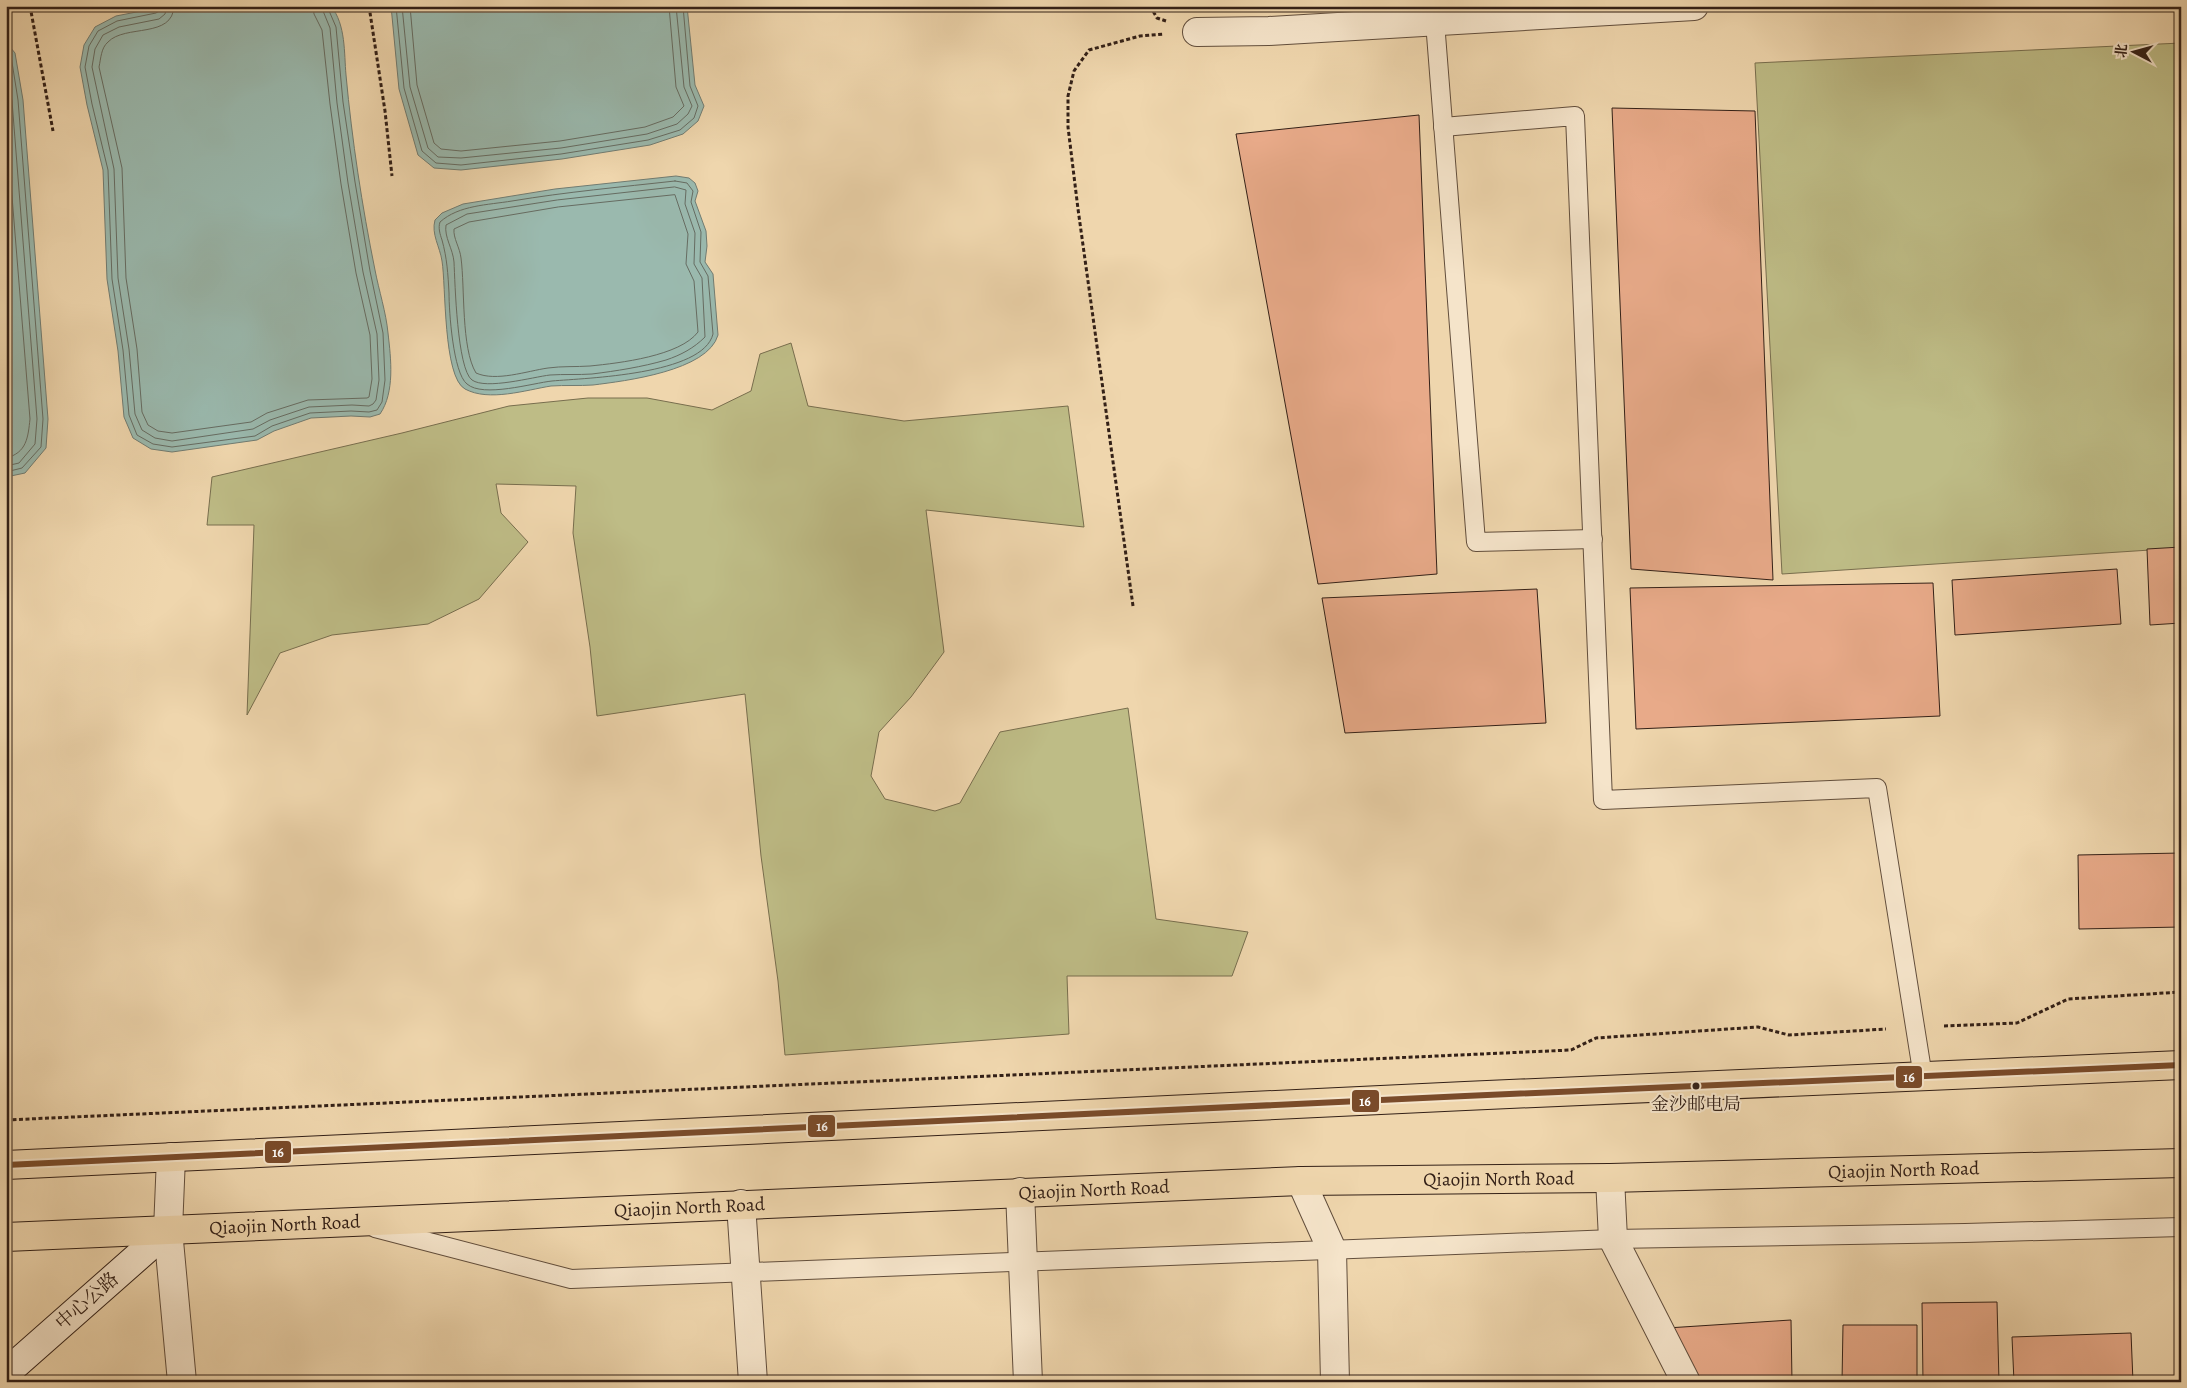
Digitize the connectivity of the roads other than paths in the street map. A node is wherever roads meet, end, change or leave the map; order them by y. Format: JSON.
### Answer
{"nodes":[{"id":1,"x":1694,"y":6,"type":"edge"},
{"id":2,"x":1618,"y":8,"type":"edge"},
{"id":3,"x":1435,"y":22,"type":"junction"},
{"id":4,"x":1197,"y":32,"type":"road end"},
{"id":5,"x":1443,"y":127,"type":"junction"},
{"id":6,"x":1592,"y":539,"type":"junction"},
{"id":7,"x":2181,"y":1065,"type":"edge"},
{"id":8,"x":1923,"y":1077,"type":"junction"},
{"id":9,"x":171,"y":1157,"type":"junction"},
{"id":10,"x":2181,"y":1164,"type":"edge"},
{"id":11,"x":6,"y":1165,"type":"edge"},
{"id":12,"x":1610,"y":1178,"type":"junction"},
{"id":13,"x":1301,"y":1181,"type":"junction"},
{"id":14,"x":1020,"y":1192,"type":"junction"},
{"id":15,"x":741,"y":1204,"type":"junction"},
{"id":16,"x":353,"y":1222,"type":"junction"},
{"id":17,"x":2181,"y":1228,"type":"edge"},
{"id":18,"x":168,"y":1230,"type":"junction"},
{"id":19,"x":6,"y":1237,"type":"edge"},
{"id":20,"x":1613,"y":1239,"type":"junction"},
{"id":21,"x":1332,"y":1250,"type":"junction"},
{"id":22,"x":1022,"y":1262,"type":"junction"},
{"id":23,"x":746,"y":1273,"type":"junction"},
{"id":24,"x":6,"y":1373,"type":"edge"},
{"id":25,"x":182,"y":1382,"type":"edge"},
{"id":26,"x":753,"y":1382,"type":"edge"},
{"id":27,"x":1028,"y":1382,"type":"edge"},
{"id":28,"x":1335,"y":1382,"type":"edge"},
{"id":29,"x":1686,"y":1382,"type":"edge"}],
"edges":[{"from":1,"to":2,"type":"street"},
{"from":2,"to":3,"type":"street"},
{"from":3,"to":4,"type":"street"},
{"from":3,"to":5,"type":"lane"},
{"from":5,"to":6,"type":"lane"},
{"from":5,"to":6,"type":"lane"},
{"from":6,"to":8,"type":"lane"},
{"from":7,"to":8,"type":"main road"},
{"from":8,"to":9,"type":"main road"},
{"from":9,"to":11,"type":"main road"},
{"from":9,"to":18,"type":"street"},
{"from":10,"to":12,"type":"main road","name":"Qiaojin North Road"},
{"from":12,"to":13,"type":"main road","name":"Qiaojin North Road"},
{"from":12,"to":20,"type":"street"},
{"from":13,"to":14,"type":"main road","name":"Qiaojin North Road"},
{"from":13,"to":21,"type":"street"},
{"from":14,"to":15,"type":"main road","name":"Qiaojin North Road"},
{"from":14,"to":22,"type":"street"},
{"from":15,"to":16,"type":"main road","name":"Qiaojin North Road"},
{"from":15,"to":23,"type":"street"},
{"from":16,"to":18,"type":"main road","name":"Qiaojin North Road"},
{"from":16,"to":23,"type":"lane"},
{"from":17,"to":20,"type":"lane"},
{"from":18,"to":19,"type":"main road","name":"Qiaojin North Road"},
{"from":18,"to":24,"type":"street","name":"中心公路"},
{"from":18,"to":25,"type":"street"},
{"from":20,"to":21,"type":"lane"},
{"from":20,"to":29,"type":"street"},
{"from":21,"to":22,"type":"lane"},
{"from":21,"to":28,"type":"street"},
{"from":22,"to":23,"type":"lane"},
{"from":22,"to":27,"type":"street"},
{"from":23,"to":26,"type":"street"}]}
